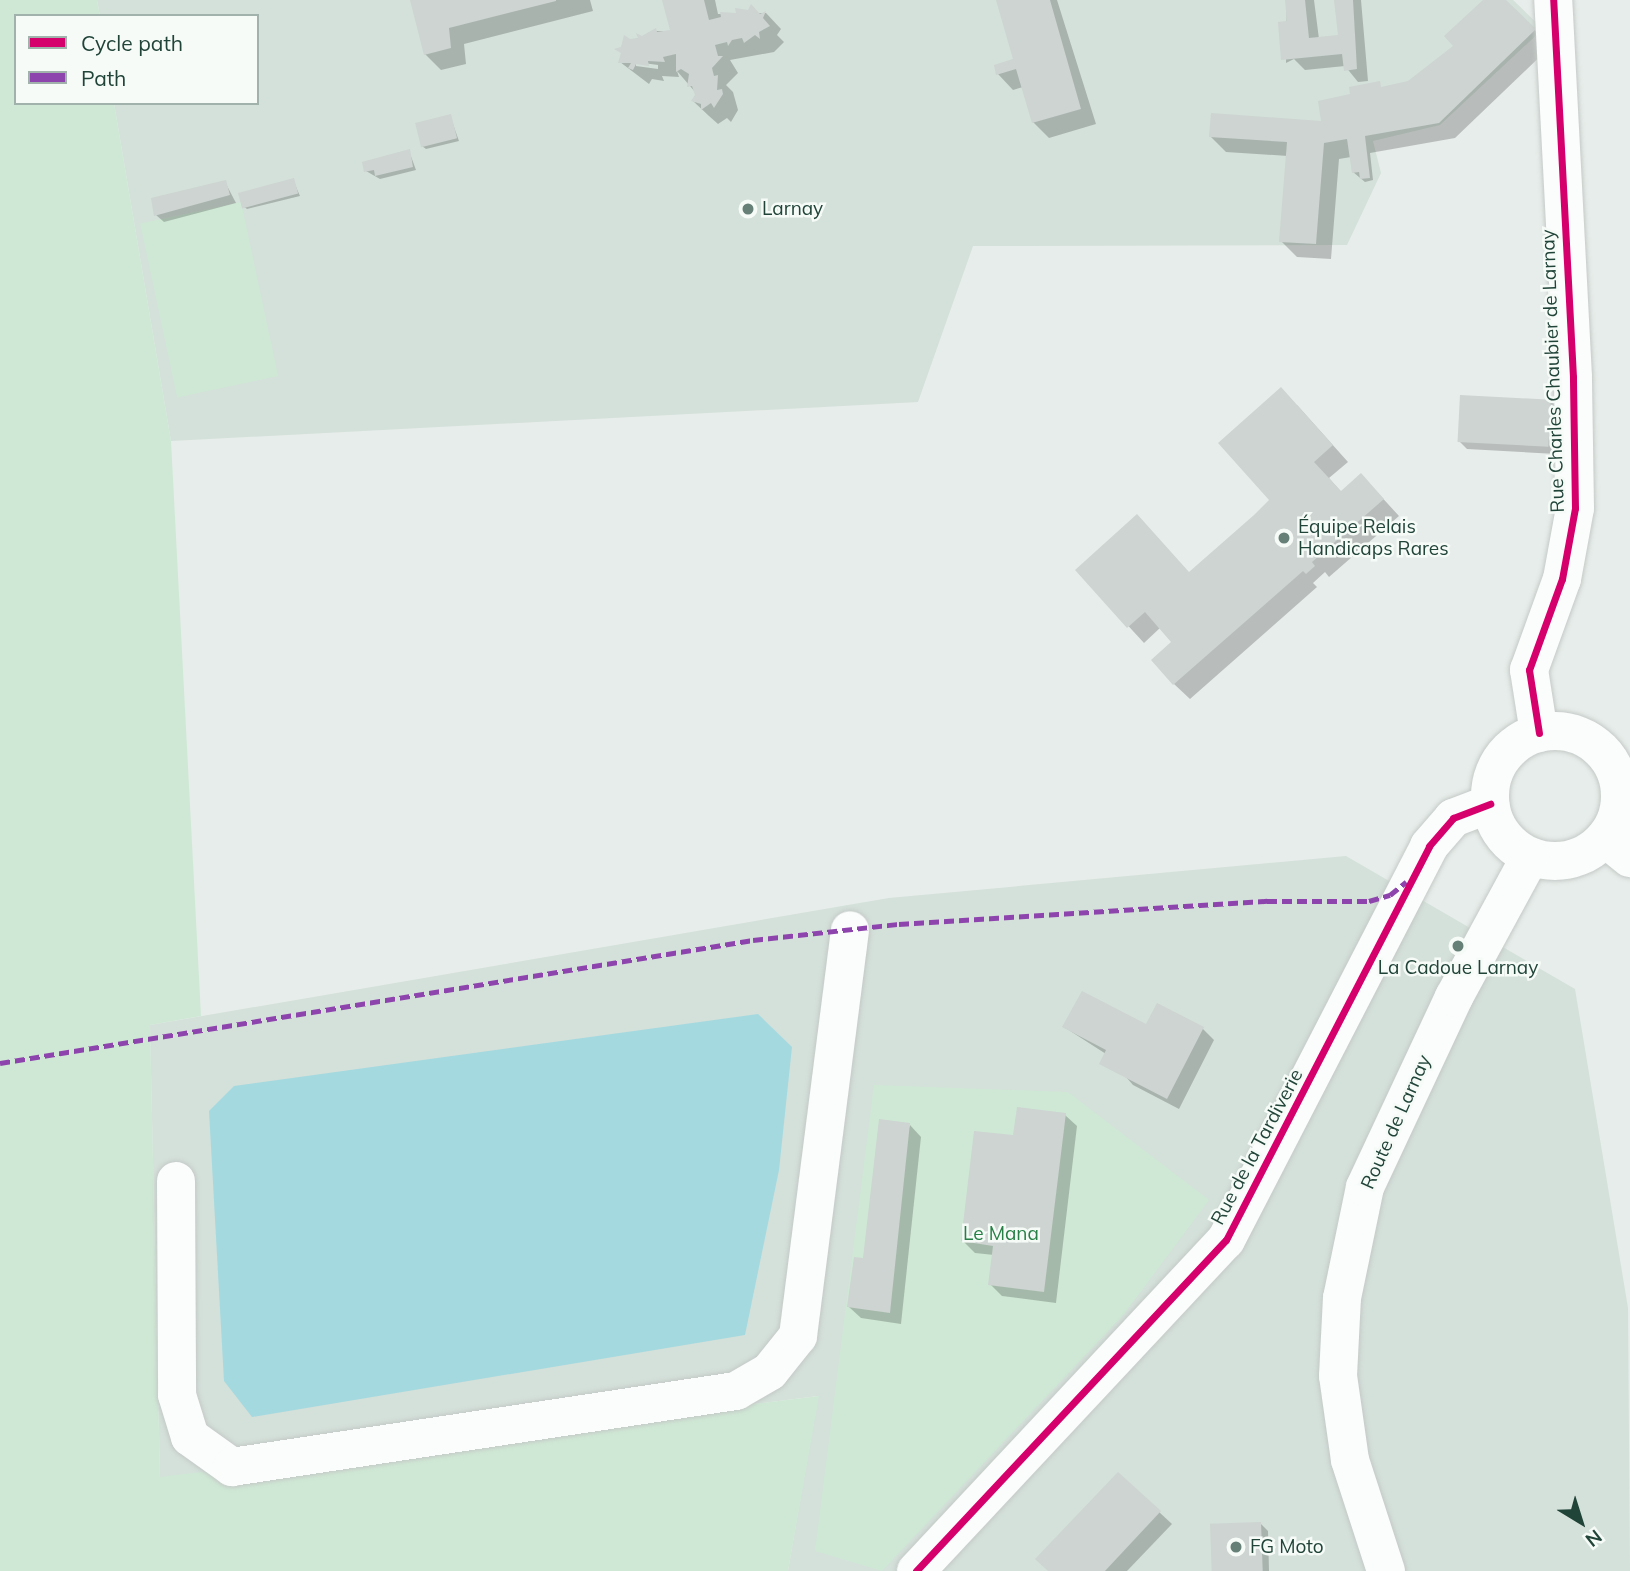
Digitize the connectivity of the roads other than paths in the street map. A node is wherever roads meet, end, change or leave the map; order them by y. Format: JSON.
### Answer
{"nodes":[{"id":1,"x":1553,"y":0,"type":"edge"},
{"id":2,"x":1539,"y":733,"type":"junction"},
{"id":3,"x":1620,"y":754,"type":"edge"},
{"id":4,"x":1490,"y":804,"type":"junction"},
{"id":5,"x":1617,"y":848,"type":"edge"},
{"id":6,"x":1530,"y":857,"type":"junction"},
{"id":7,"x":850,"y":930,"type":"dead end"},
{"id":8,"x":176,"y":1181,"type":"dead end"},
{"id":9,"x":916,"y":1571,"type":"edge"},
{"id":10,"x":1386,"y":1571,"type":"edge"}],
"edges":[{"from":1,"to":2,"type":"street","name":"Rue Charles Chaubier de Larnay"},
{"from":2,"to":3,"type":"street"},
{"from":2,"to":4,"type":"street"},
{"from":3,"to":5,"type":"street"},
{"from":4,"to":6,"type":"street"},
{"from":4,"to":9,"type":"street","name":"Rue de la Tardiverie"},
{"from":5,"to":6,"type":"street"},
{"from":6,"to":10,"type":"street","name":"Route de Larnay"},
{"from":7,"to":8,"type":"street"}]}
